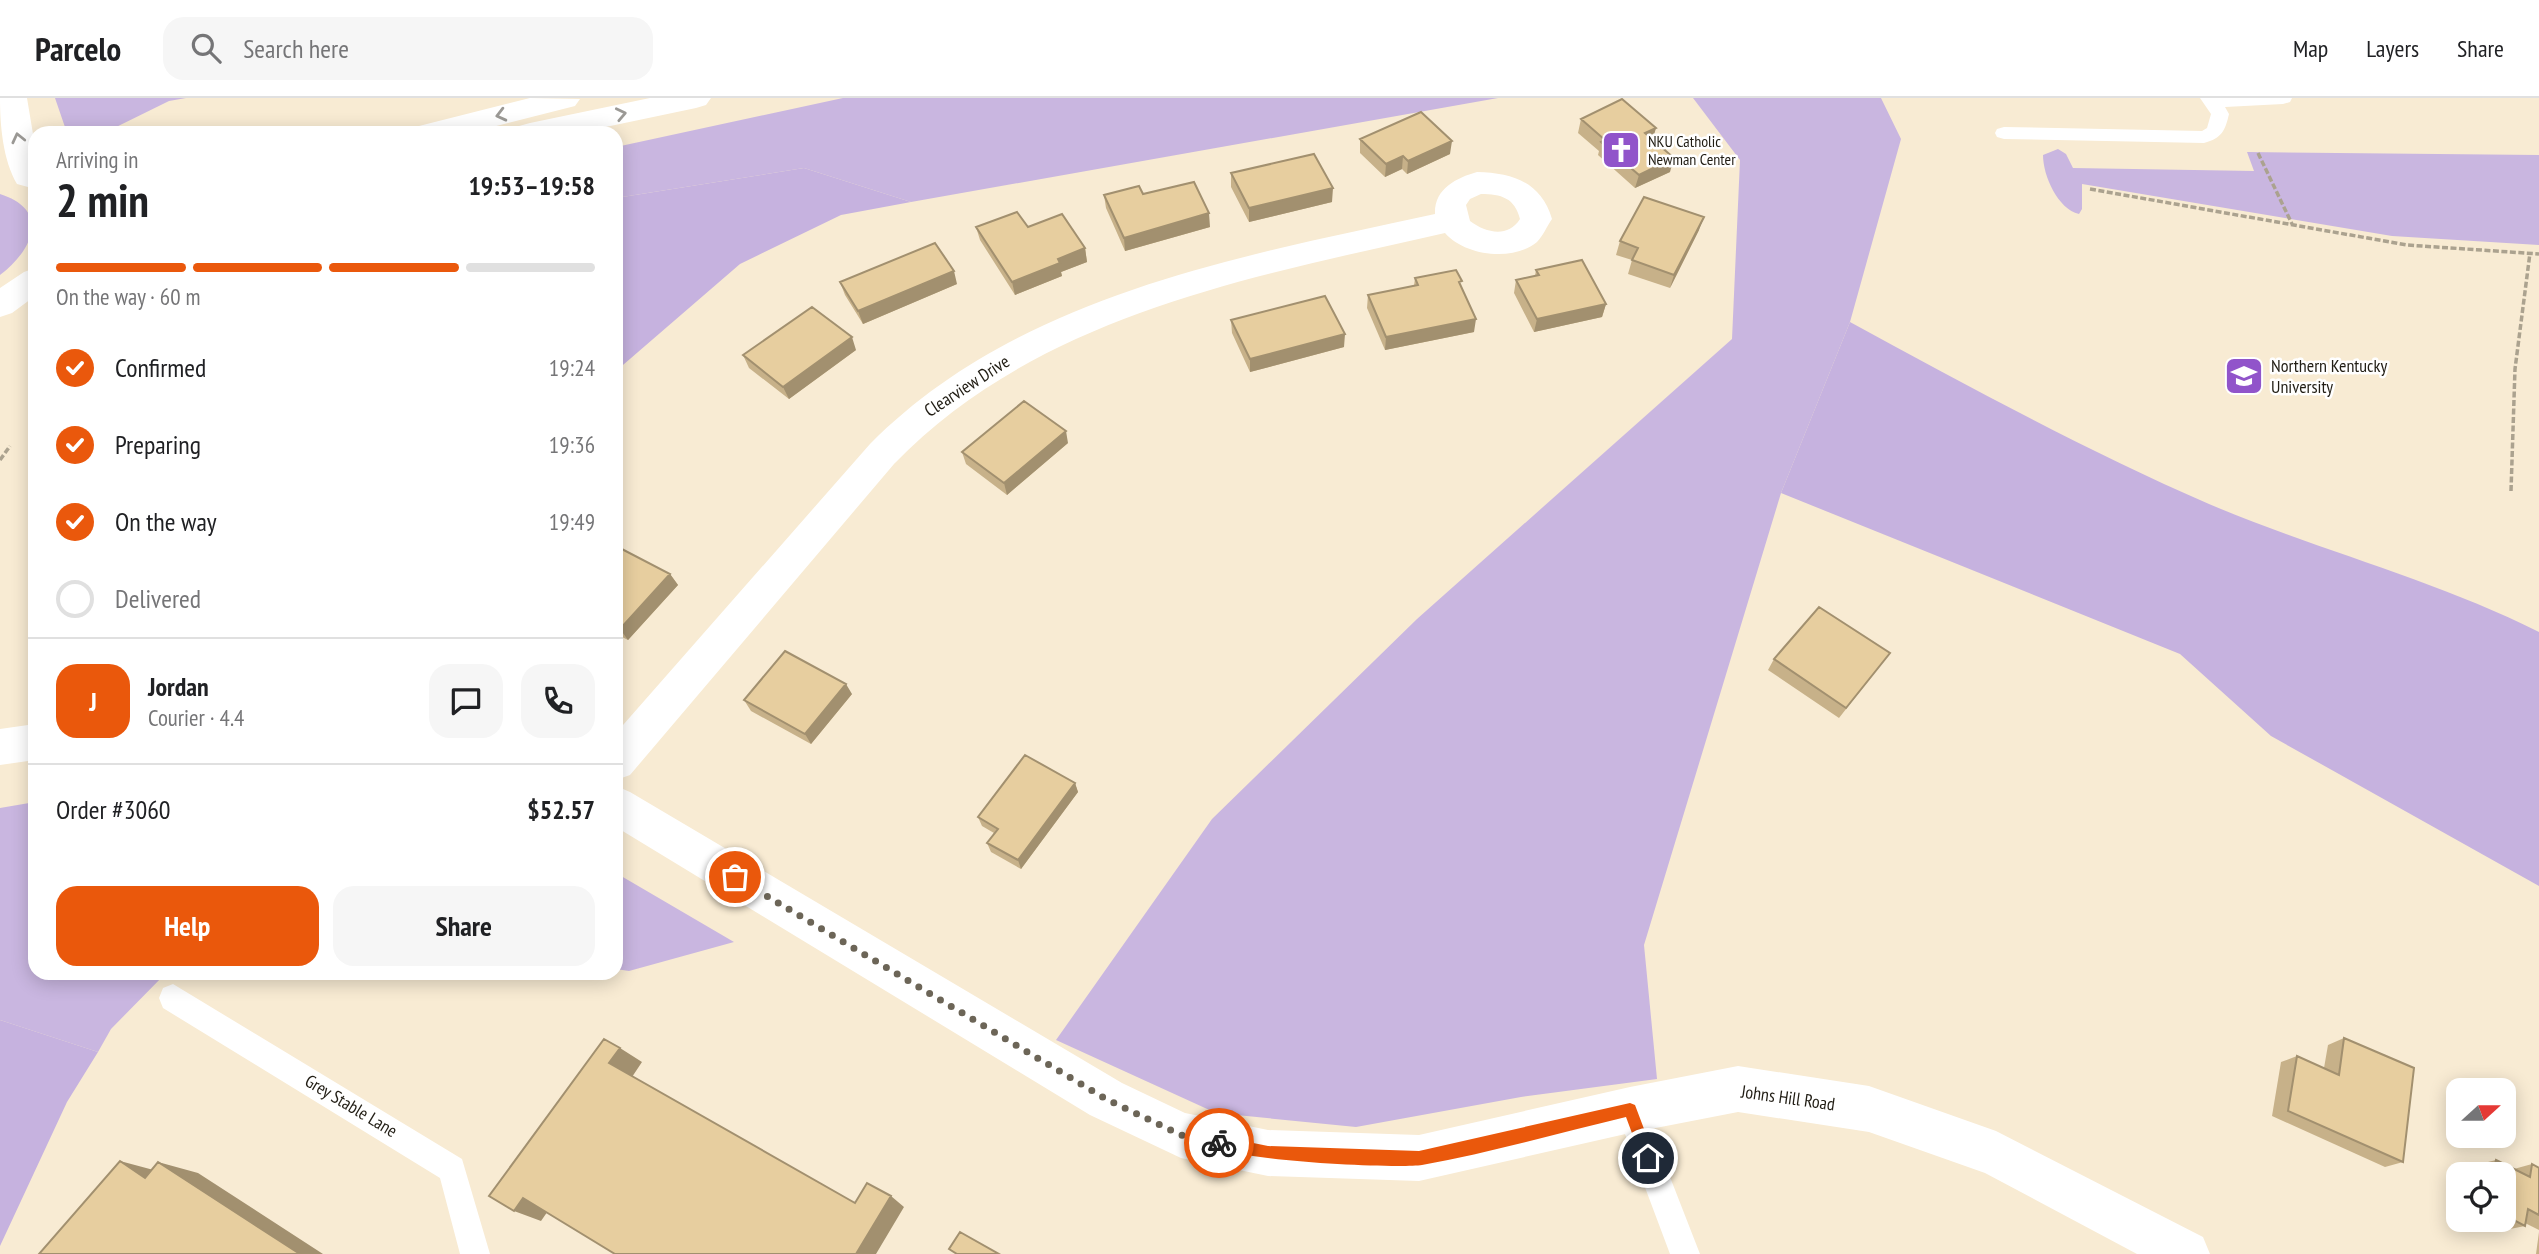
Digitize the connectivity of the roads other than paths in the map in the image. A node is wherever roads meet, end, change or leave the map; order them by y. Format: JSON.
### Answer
{"nodes":[{"id":1,"x":12,"y":98,"type":"edge"},
{"id":2,"x":567,"y":98,"type":"edge"},
{"id":3,"x":696,"y":98,"type":"edge"},
{"id":4,"x":2283,"y":98,"type":"edge"},
{"id":5,"x":2211,"y":100,"type":"edge"},
{"id":6,"x":457,"y":126,"type":"edge"},
{"id":7,"x":563,"y":126,"type":"edge"},
{"id":8,"x":2004,"y":133,"type":"dead end"},
{"id":9,"x":21,"y":178,"type":"edge"},
{"id":10,"x":1452,"y":221,"type":"dead end"},
{"id":11,"x":28,"y":286,"type":"edge"},
{"id":12,"x":2,"y":306,"type":"edge"},
{"id":13,"x":28,"y":743,"type":"edge"},
{"id":14,"x":0,"y":747,"type":"edge"},
{"id":15,"x":623,"y":754,"type":"edge"},
{"id":16,"x":623,"y":809,"type":"edge"},
{"id":17,"x":173,"y":998,"type":"dead end"},
{"id":18,"x":1630,"y":1110,"type":"junction"},
{"id":19,"x":475,"y":1254,"type":"edge"},
{"id":20,"x":1685,"y":1254,"type":"edge"},
{"id":21,"x":2186,"y":1254,"type":"edge"}],
"edges":[{"from":9,"to":1,"type":"street","one_way":true},
{"from":2,"to":6,"type":"street","one_way":true},
{"from":7,"to":3,"type":"street","one_way":true},
{"from":4,"to":5,"type":"lane"},
{"from":5,"to":8,"type":"lane"},
{"from":10,"to":15,"type":"street","name":"Clearview Drive"},
{"from":11,"to":12,"type":"street"},
{"from":13,"to":14,"type":"street"},
{"from":16,"to":18,"type":"street","name":"Johns Hill Road"},
{"from":17,"to":19,"type":"lane","name":"Grey Stable Lane"},
{"from":18,"to":20,"type":"lane"},
{"from":18,"to":21,"type":"street","name":"Johns Hill Road"}]}
